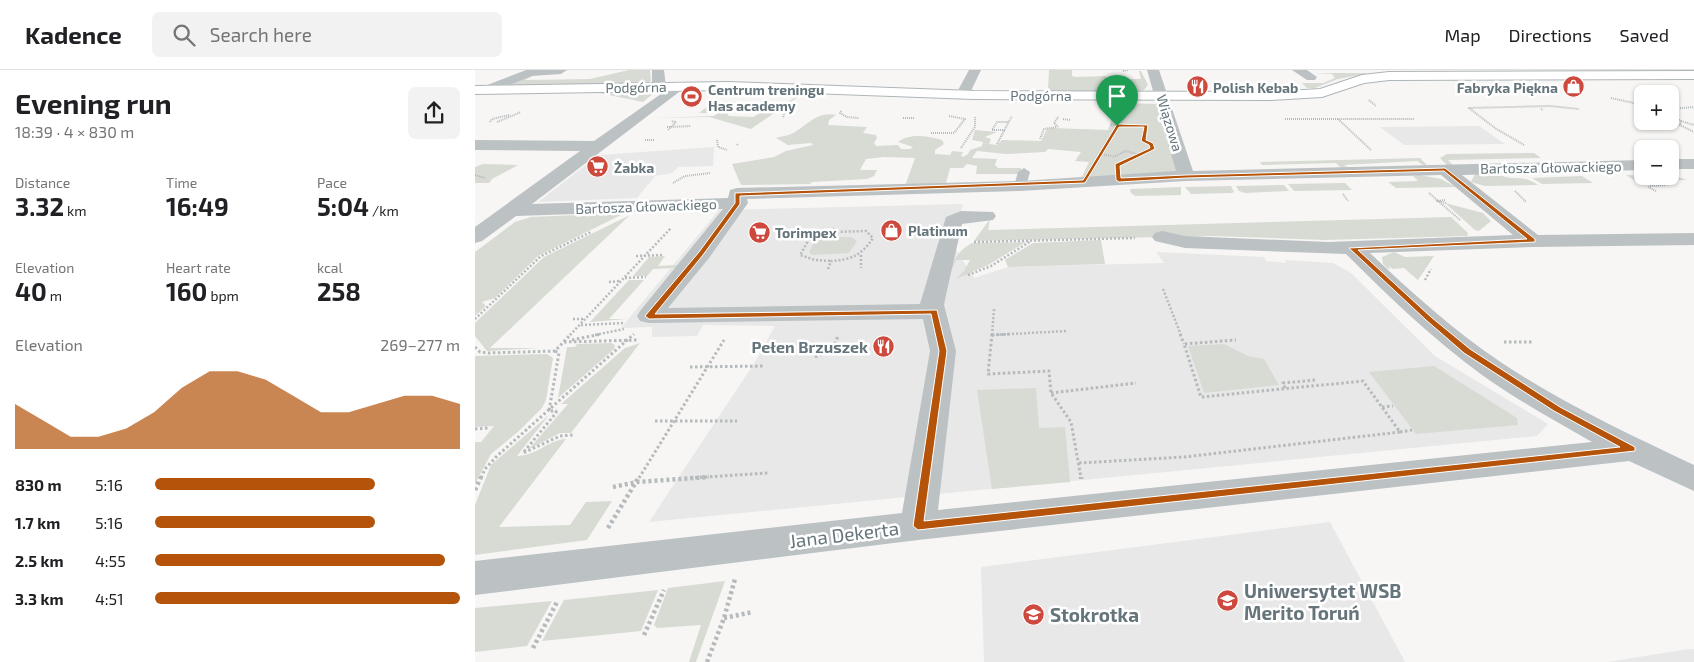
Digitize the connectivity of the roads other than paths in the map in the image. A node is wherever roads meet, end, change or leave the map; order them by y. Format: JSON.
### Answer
{"nodes":[{"id":1,"x":561,"y":70,"type":"edge"},
{"id":2,"x":658,"y":70,"type":"edge"},
{"id":3,"x":975,"y":70,"type":"edge"},
{"id":4,"x":1153,"y":70,"type":"edge"},
{"id":5,"x":1298,"y":70,"type":"edge"},
{"id":6,"x":1632,"y":72,"type":"edge"},
{"id":7,"x":1523,"y":73,"type":"edge"},
{"id":8,"x":1689,"y":73,"type":"edge"},
{"id":9,"x":1311,"y":77,"type":"dead end"},
{"id":10,"x":678,"y":86,"type":"junction"},
{"id":11,"x":659,"y":87,"type":"junction"},
{"id":12,"x":481,"y":90,"type":"edge"},
{"id":13,"x":963,"y":94,"type":"junction"},
{"id":14,"x":1160,"y":96,"type":"junction"},
{"id":15,"x":475,"y":145,"type":"edge"},
{"id":16,"x":596,"y":146,"type":"junction"},
{"id":17,"x":1679,"y":164,"type":"edge"},
{"id":18,"x":1694,"y":164,"type":"edge"},
{"id":19,"x":1634,"y":165,"type":"edge"},
{"id":20,"x":1445,"y":170,"type":"junction"},
{"id":21,"x":1186,"y":176,"type":"junction"},
{"id":22,"x":738,"y":203,"type":"junction"},
{"id":23,"x":510,"y":210,"type":"junction"},
{"id":24,"x":985,"y":216,"type":"dead end"},
{"id":25,"x":476,"y":236,"type":"edge"},
{"id":26,"x":1162,"y":237,"type":"dead end"},
{"id":27,"x":1694,"y":239,"type":"edge"},
{"id":28,"x":1533,"y":240,"type":"junction"},
{"id":29,"x":1355,"y":251,"type":"junction"},
{"id":30,"x":934,"y":303,"type":"junction"},
{"id":31,"x":1632,"y":449,"type":"junction"},
{"id":32,"x":1694,"y":479,"type":"edge"},
{"id":33,"x":918,"y":526,"type":"junction"},
{"id":34,"x":475,"y":578,"type":"edge"}],
"edges":[{"from":1,"to":12,"type":"street"},
{"from":2,"to":11,"type":"street"},
{"from":3,"to":13,"type":"street"},
{"from":4,"to":14,"type":"street","name":"Wiązowa"},
{"from":5,"to":9,"type":"street"},
{"from":6,"to":7,"type":"street","name":"Podgórna"},
{"from":6,"to":8,"type":"street","name":"Podgórna"},
{"from":7,"to":14,"type":"street","name":"Podgórna"},
{"from":10,"to":11,"type":"street","name":"Podgórna"},
{"from":10,"to":13,"type":"street","name":"Podgórna"},
{"from":10,"to":16,"type":"street"},
{"from":11,"to":12,"type":"street","name":"Podgórna"},
{"from":13,"to":14,"type":"street","name":"Podgórna"},
{"from":14,"to":21,"type":"street","name":"Wiązowa"},
{"from":15,"to":16,"type":"street"},
{"from":16,"to":23,"type":"street"},
{"from":17,"to":18,"type":"street"},
{"from":19,"to":20,"type":"street","name":"Bartosza Głowackiego"},
{"from":20,"to":21,"type":"street","name":"Bartosza Głowackiego"},
{"from":20,"to":28,"type":"street"},
{"from":21,"to":22,"type":"street","name":"Bartosza Głowackiego"},
{"from":22,"to":23,"type":"street","name":"Bartosza Głowackiego"},
{"from":22,"to":30,"type":"street"},
{"from":23,"to":25,"type":"street"},
{"from":24,"to":30,"type":"street"},
{"from":26,"to":29,"type":"street"},
{"from":27,"to":28,"type":"street"},
{"from":28,"to":29,"type":"street"},
{"from":29,"to":31,"type":"street"},
{"from":30,"to":33,"type":"street"},
{"from":31,"to":32,"type":"street"},
{"from":31,"to":33,"type":"street","name":"Jana Dekerta"},
{"from":33,"to":34,"type":"street","name":"Jana Dekerta"}]}
